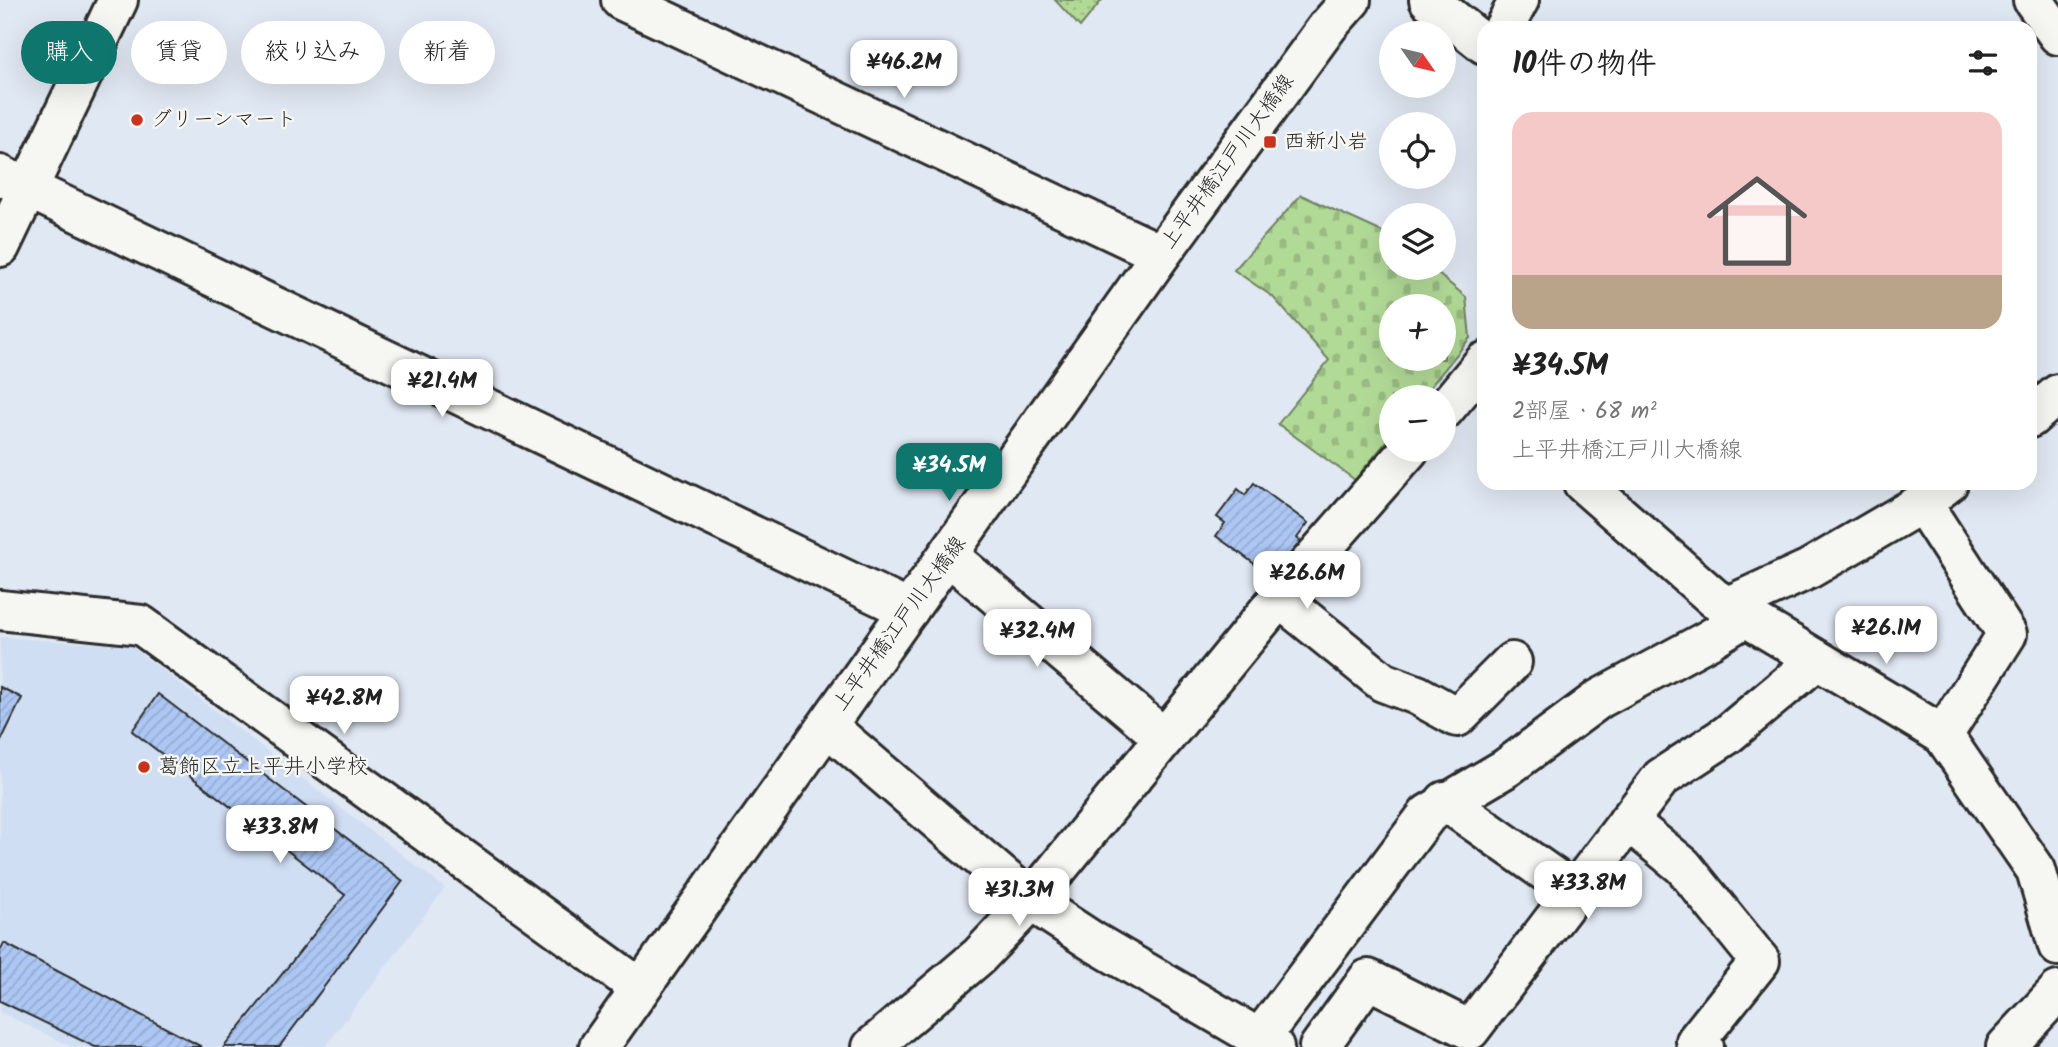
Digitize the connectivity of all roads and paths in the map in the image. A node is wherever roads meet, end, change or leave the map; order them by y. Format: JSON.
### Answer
{"nodes":[{"id":1,"x":118,"y":0,"type":"edge"},
{"id":2,"x":621,"y":0,"type":"edge"},
{"id":3,"x":1351,"y":0,"type":"edge"},
{"id":4,"x":1429,"y":0,"type":"edge"},
{"id":5,"x":1519,"y":0,"type":"edge"},
{"id":6,"x":2033,"y":0,"type":"edge"},
{"id":7,"x":1508,"y":21,"type":"edge"},
{"id":8,"x":2058,"y":35,"type":"edge"},
{"id":9,"x":1477,"y":38,"type":"edge"},
{"id":10,"x":14,"y":181,"type":"edge"},
{"id":11,"x":0,"y":247,"type":"edge"},
{"id":12,"x":1161,"y":254,"type":"junction"},
{"id":13,"x":1477,"y":377,"type":"edge"},
{"id":14,"x":2058,"y":394,"type":"edge"},
{"id":15,"x":1456,"y":398,"type":"edge"},
{"id":16,"x":2037,"y":412,"type":"edge"},
{"id":17,"x":1398,"y":462,"type":"edge"},
{"id":18,"x":1591,"y":490,"type":"edge"},
{"id":19,"x":1935,"y":493,"type":"edge"},
{"id":20,"x":949,"y":556,"type":"junction"},
{"id":21,"x":1279,"y":598,"type":"junction"},
{"id":22,"x":0,"y":610,"type":"edge"},
{"id":23,"x":909,"y":610,"type":"junction"},
{"id":24,"x":1736,"y":612,"type":"junction"},
{"id":25,"x":1817,"y":660,"type":"junction"},
{"id":26,"x":1512,"y":662,"type":"dead end"},
{"id":27,"x":827,"y":726,"type":"junction"},
{"id":28,"x":1942,"y":735,"type":"junction"},
{"id":29,"x":1164,"y":738,"type":"junction"},
{"id":30,"x":1445,"y":802,"type":"junction"},
{"id":31,"x":1628,"y":821,"type":"junction"},
{"id":32,"x":1573,"y":891,"type":"junction"},
{"id":33,"x":1031,"y":901,"type":"junction"},
{"id":34,"x":2058,"y":946,"type":"edge"},
{"id":35,"x":640,"y":988,"type":"junction"},
{"id":36,"x":2058,"y":991,"type":"edge"},
{"id":37,"x":1267,"y":1042,"type":"edge"},
{"id":38,"x":599,"y":1047,"type":"edge"},
{"id":39,"x":872,"y":1047,"type":"edge"},
{"id":40,"x":1319,"y":1047,"type":"edge"},
{"id":41,"x":1704,"y":1047,"type":"edge"},
{"id":42,"x":2006,"y":1047,"type":"edge"}],
"edges":[{"from":1,"to":10,"type":"street"},
{"from":2,"to":12,"type":"street"},
{"from":3,"to":12,"type":"street","name":"上平井橋江戸川大橋線"},
{"from":4,"to":9,"type":"street"},
{"from":5,"to":7,"type":"street"},
{"from":6,"to":8,"type":"street"},
{"from":10,"to":11,"type":"street"},
{"from":10,"to":23,"type":"street"},
{"from":12,"to":20,"type":"street","name":"上平井橋江戸川大橋線"},
{"from":13,"to":15,"type":"street"},
{"from":14,"to":16,"type":"street"},
{"from":17,"to":21,"type":"street"},
{"from":18,"to":24,"type":"street"},
{"from":19,"to":24,"type":"street"},
{"from":19,"to":28,"type":"street"},
{"from":20,"to":23,"type":"street","name":"上平井橋江戸川大橋線"},
{"from":20,"to":29,"type":"street"},
{"from":21,"to":26,"type":"street"},
{"from":21,"to":29,"type":"street"},
{"from":22,"to":35,"type":"street"},
{"from":23,"to":27,"type":"street","name":"上平井橋江戸川大橋線"},
{"from":24,"to":25,"type":"street"},
{"from":24,"to":30,"type":"street"},
{"from":25,"to":28,"type":"street"},
{"from":25,"to":31,"type":"street"},
{"from":27,"to":33,"type":"street"},
{"from":27,"to":35,"type":"street","name":"上平井橋江戸川大橋線"},
{"from":28,"to":34,"type":"street"},
{"from":29,"to":33,"type":"street"},
{"from":30,"to":32,"type":"street"},
{"from":30,"to":37,"type":"street"},
{"from":31,"to":32,"type":"street"},
{"from":31,"to":41,"type":"street"},
{"from":32,"to":40,"type":"street"},
{"from":33,"to":37,"type":"street"},
{"from":33,"to":39,"type":"street"},
{"from":35,"to":38,"type":"street","name":"上平井橋江戸川大橋線"},
{"from":36,"to":42,"type":"street"}]}
